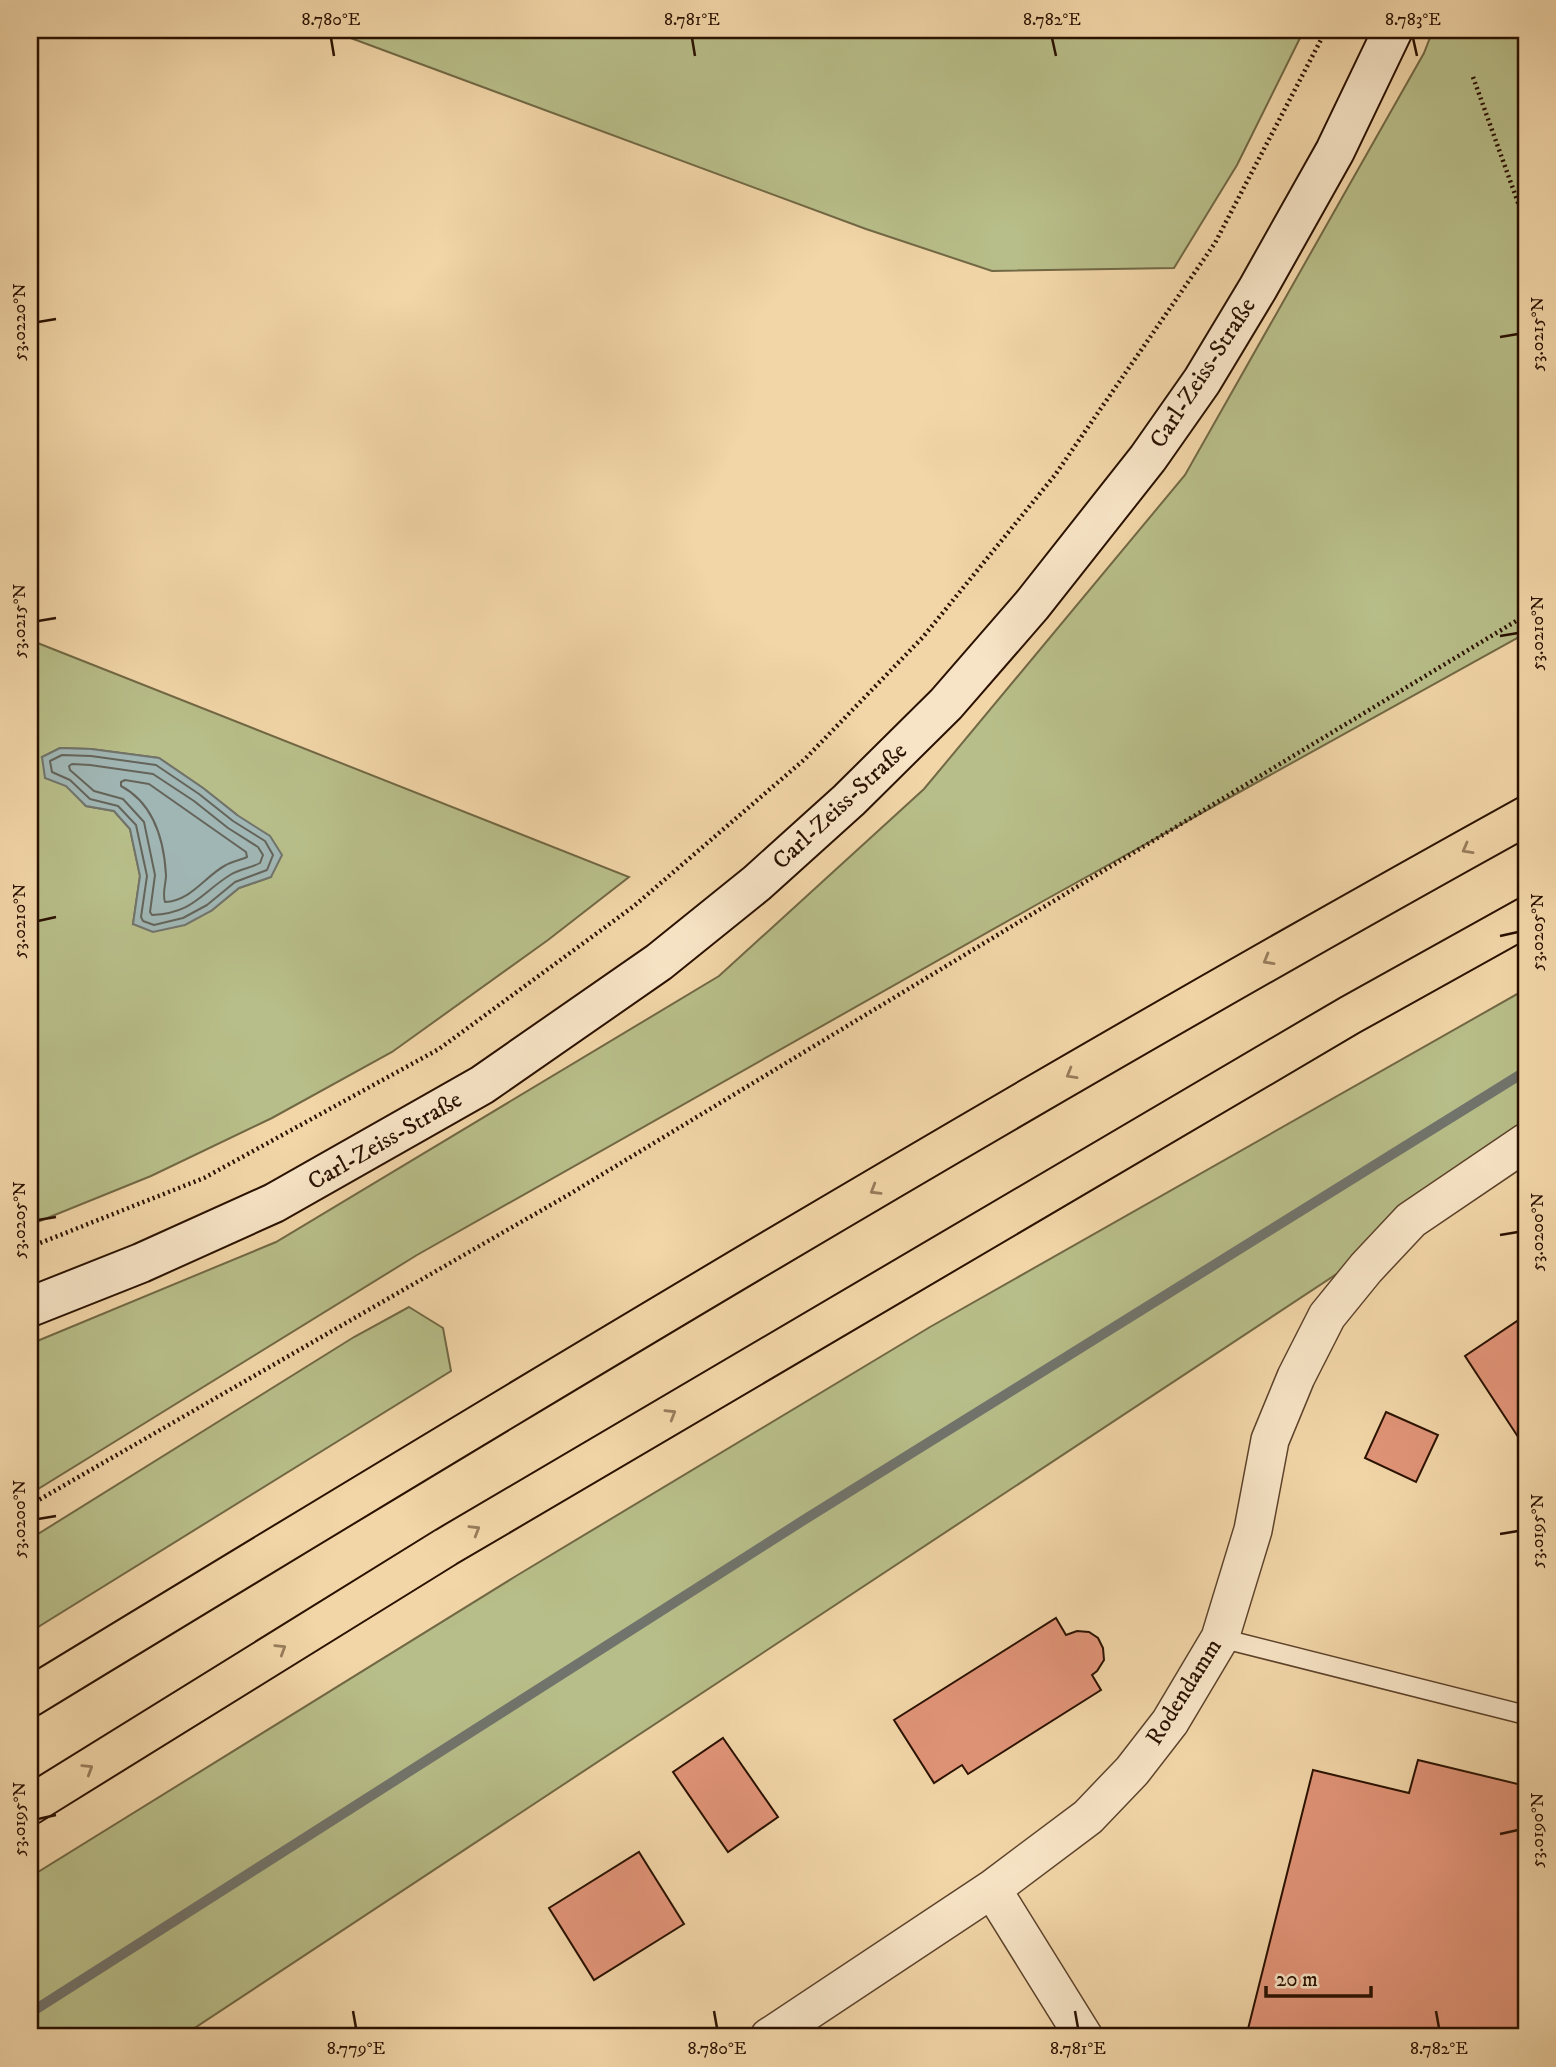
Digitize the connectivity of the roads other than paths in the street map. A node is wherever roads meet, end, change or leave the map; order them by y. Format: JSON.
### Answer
{"nodes":[{"id":1,"x":1393,"y":30,"type":"edge"},
{"id":2,"x":1526,"y":816,"type":"edge"},
{"id":3,"x":1526,"y":917,"type":"edge"},
{"id":4,"x":1526,"y":1142,"type":"edge"},
{"id":5,"x":30,"y":1307,"type":"edge"},
{"id":6,"x":1220,"y":1638,"type":"junction"},
{"id":7,"x":30,"y":1698,"type":"edge"},
{"id":8,"x":1526,"y":1715,"type":"edge"},
{"id":9,"x":30,"y":1805,"type":"edge"},
{"id":10,"x":992,"y":1889,"type":"junction"},
{"id":11,"x":769,"y":2037,"type":"edge"},
{"id":12,"x":1084,"y":2037,"type":"edge"}],
"edges":[{"from":1,"to":5,"type":"main road","name":"Carl-Zeiss-Straße"},
{"from":2,"to":7,"type":"highway","one_way":true},
{"from":9,"to":3,"type":"highway","one_way":true},
{"from":4,"to":6,"type":"street","name":"Rodendamm"},
{"from":6,"to":8,"type":"lane"},
{"from":6,"to":10,"type":"street","name":"Rodendamm"},
{"from":10,"to":11,"type":"street","name":"Rodendamm"},
{"from":10,"to":12,"type":"street"}]}
